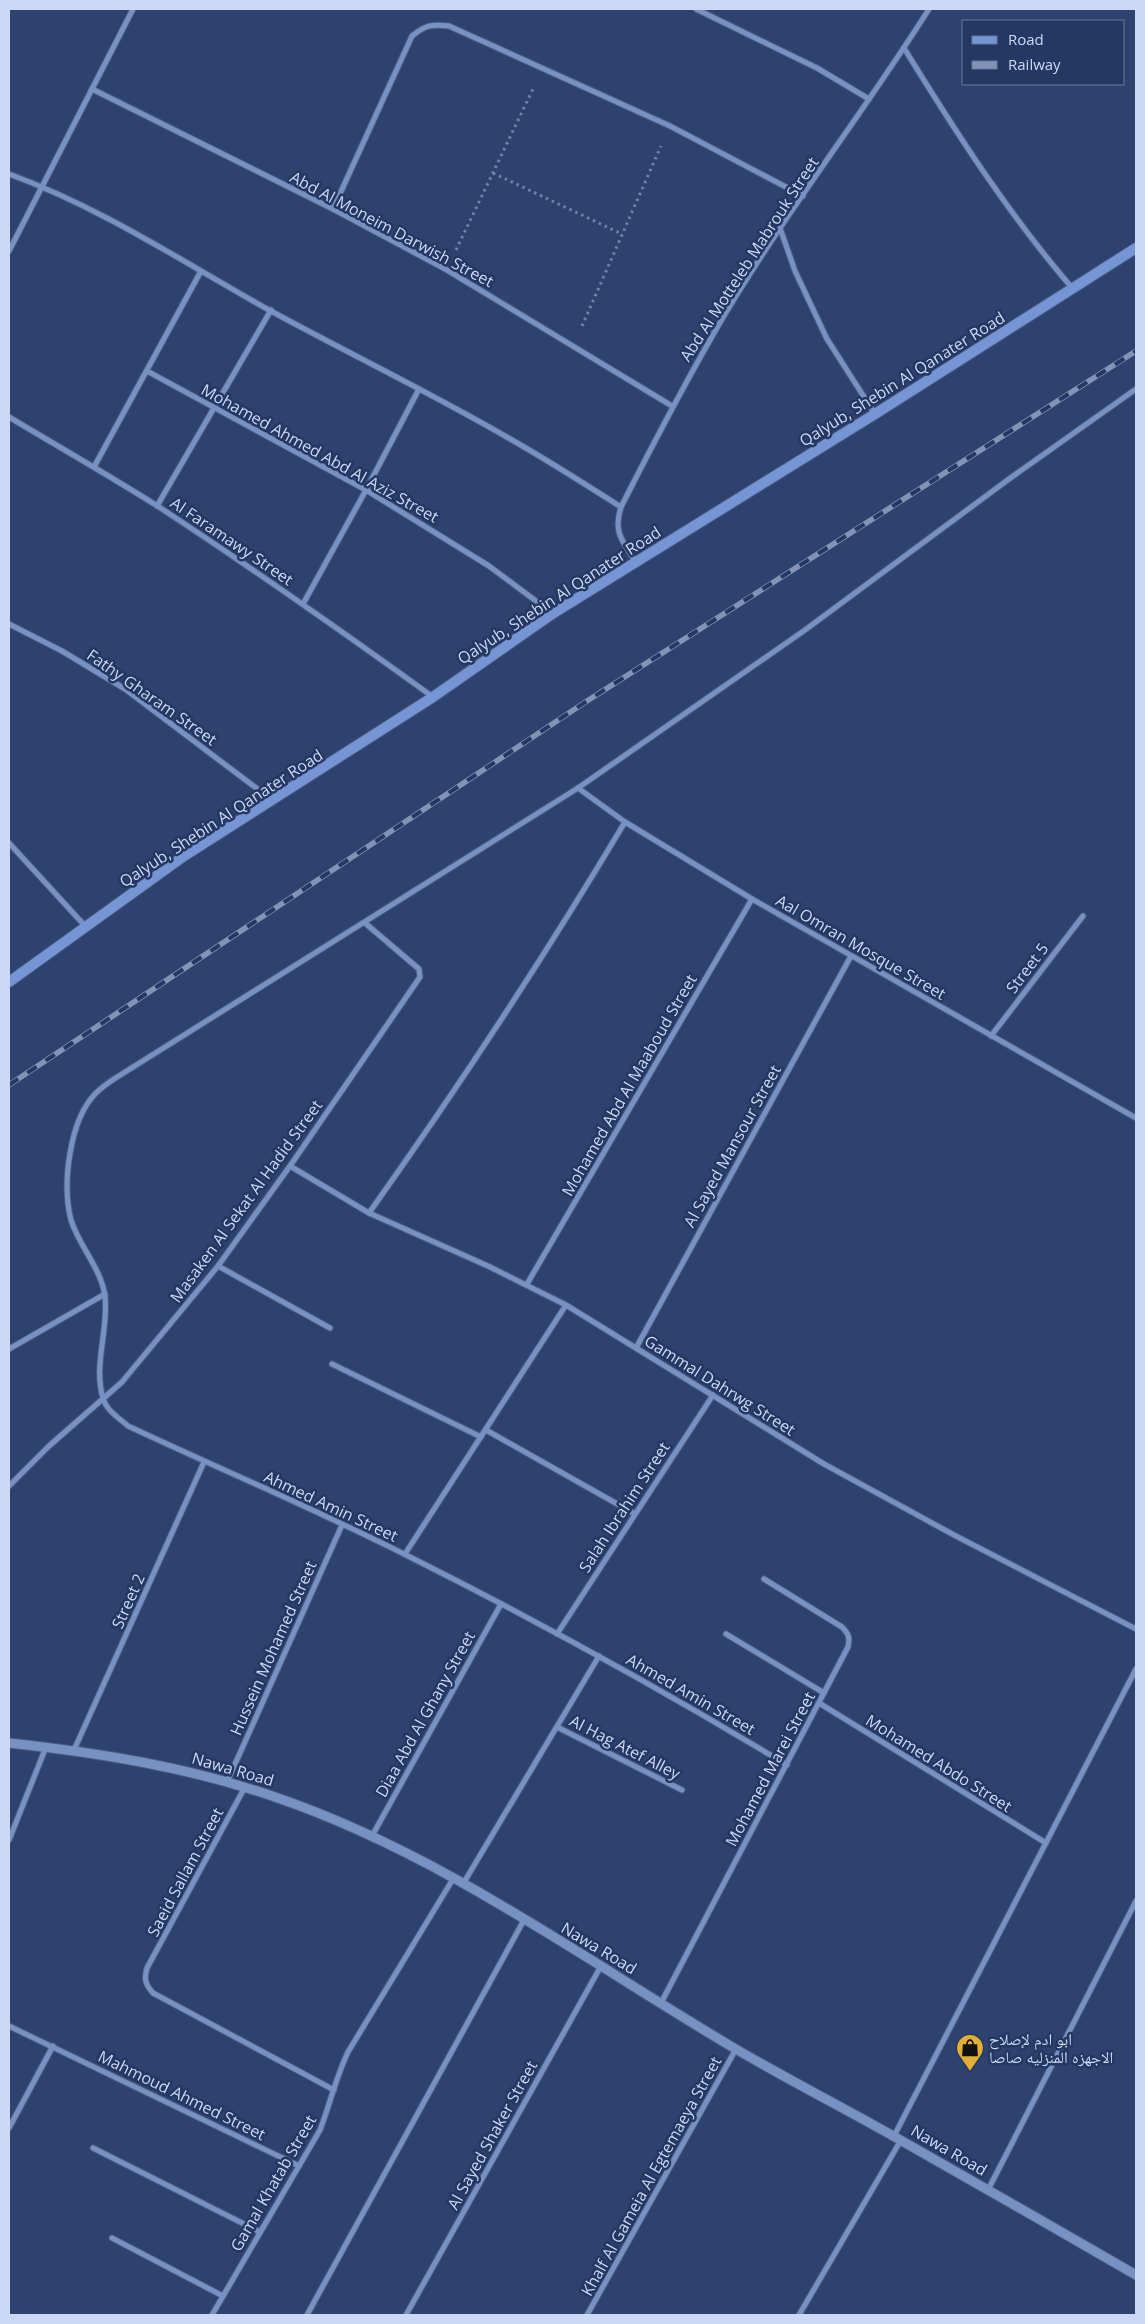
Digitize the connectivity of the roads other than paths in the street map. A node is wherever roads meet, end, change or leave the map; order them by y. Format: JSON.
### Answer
{"nodes":[{"id":1,"x":133,"y":9,"type":"edge"},
{"id":2,"x":696,"y":9,"type":"edge"},
{"id":3,"x":929,"y":9,"type":"edge"},
{"id":4,"x":904,"y":48,"type":"junction"},
{"id":5,"x":92,"y":89,"type":"junction"},
{"id":6,"x":869,"y":99,"type":"junction"},
{"id":7,"x":9,"y":174,"type":"edge"},
{"id":8,"x":42,"y":186,"type":"junction"},
{"id":9,"x":803,"y":196,"type":"junction"},
{"id":10,"x":333,"y":209,"type":"junction"},
{"id":11,"x":780,"y":228,"type":"junction"},
{"id":12,"x":1136,"y":248,"type":"edge"},
{"id":13,"x":9,"y":251,"type":"edge"},
{"id":14,"x":201,"y":271,"type":"junction"},
{"id":15,"x":1073,"y":289,"type":"junction"},
{"id":16,"x":271,"y":310,"type":"junction"},
{"id":17,"x":147,"y":371,"type":"junction"},
{"id":18,"x":419,"y":389,"type":"junction"},
{"id":19,"x":1136,"y":389,"type":"edge"},
{"id":20,"x":672,"y":406,"type":"junction"},
{"id":21,"x":214,"y":407,"type":"junction"},
{"id":22,"x":875,"y":414,"type":"junction"},
{"id":23,"x":9,"y":418,"type":"edge"},
{"id":24,"x":94,"y":467,"type":"junction"},
{"id":25,"x":366,"y":490,"type":"junction"},
{"id":26,"x":157,"y":506,"type":"junction"},
{"id":27,"x":621,"y":507,"type":"junction"},
{"id":28,"x":636,"y":562,"type":"junction"},
{"id":29,"x":303,"y":604,"type":"junction"},
{"id":30,"x":552,"y":614,"type":"junction"},
{"id":31,"x":9,"y":624,"type":"edge"},
{"id":32,"x":433,"y":698,"type":"junction"},
{"id":33,"x":578,"y":788,"type":"junction"},
{"id":34,"x":273,"y":801,"type":"junction"},
{"id":35,"x":625,"y":822,"type":"junction"},
{"id":36,"x":9,"y":843,"type":"edge"},
{"id":37,"x":752,"y":899,"type":"junction"},
{"id":38,"x":1083,"y":916,"type":"dead end"},
{"id":39,"x":365,"y":923,"type":"junction"},
{"id":40,"x":86,"y":927,"type":"junction"},
{"id":41,"x":851,"y":956,"type":"junction"},
{"id":42,"x":9,"y":982,"type":"edge"},
{"id":43,"x":991,"y":1036,"type":"junction"},
{"id":44,"x":1136,"y":1118,"type":"edge"},
{"id":45,"x":290,"y":1166,"type":"junction"},
{"id":46,"x":369,"y":1213,"type":"junction"},
{"id":47,"x":218,"y":1266,"type":"junction"},
{"id":48,"x":527,"y":1284,"type":"junction"},
{"id":49,"x":105,"y":1294,"type":"junction"},
{"id":50,"x":566,"y":1305,"type":"junction"},
{"id":51,"x":330,"y":1328,"type":"dead end"},
{"id":52,"x":636,"y":1348,"type":"junction"},
{"id":53,"x":9,"y":1349,"type":"edge"},
{"id":54,"x":332,"y":1364,"type":"dead end"},
{"id":55,"x":712,"y":1395,"type":"junction"},
{"id":56,"x":103,"y":1399,"type":"junction"},
{"id":57,"x":486,"y":1430,"type":"junction"},
{"id":58,"x":481,"y":1438,"type":"junction"},
{"id":59,"x":204,"y":1462,"type":"junction"},
{"id":60,"x":9,"y":1486,"type":"edge"},
{"id":61,"x":635,"y":1514,"type":"junction"},
{"id":62,"x":342,"y":1525,"type":"junction"},
{"id":63,"x":405,"y":1554,"type":"junction"},
{"id":64,"x":764,"y":1579,"type":"dead end"},
{"id":65,"x":501,"y":1604,"type":"junction"},
{"id":66,"x":1136,"y":1629,"type":"edge"},
{"id":67,"x":557,"y":1634,"type":"junction"},
{"id":68,"x":726,"y":1634,"type":"dead end"},
{"id":69,"x":599,"y":1656,"type":"junction"},
{"id":70,"x":1136,"y":1669,"type":"edge"},
{"id":71,"x":824,"y":1692,"type":"junction"},
{"id":72,"x":819,"y":1703,"type":"junction"},
{"id":73,"x":557,"y":1727,"type":"junction"},
{"id":74,"x":9,"y":1743,"type":"edge"},
{"id":75,"x":46,"y":1747,"type":"junction"},
{"id":76,"x":74,"y":1750,"type":"junction"},
{"id":77,"x":787,"y":1765,"type":"junction"},
{"id":78,"x":228,"y":1782,"type":"junction"},
{"id":79,"x":245,"y":1787,"type":"junction"},
{"id":80,"x":682,"y":1790,"type":"dead end"},
{"id":81,"x":372,"y":1836,"type":"junction"},
{"id":82,"x":9,"y":1840,"type":"edge"},
{"id":83,"x":1046,"y":1843,"type":"junction"},
{"id":84,"x":453,"y":1879,"type":"junction"},
{"id":85,"x":462,"y":1884,"type":"junction"},
{"id":86,"x":1136,"y":1900,"type":"edge"},
{"id":87,"x":524,"y":1920,"type":"junction"},
{"id":88,"x":601,"y":1966,"type":"junction"},
{"id":89,"x":661,"y":2004,"type":"junction"},
{"id":90,"x":9,"y":2026,"type":"edge"},
{"id":91,"x":53,"y":2046,"type":"junction"},
{"id":92,"x":736,"y":2049,"type":"junction"},
{"id":93,"x":334,"y":2090,"type":"junction"},
{"id":94,"x":9,"y":2128,"type":"edge"},
{"id":95,"x":898,"y":2138,"type":"junction"},
{"id":96,"x":93,"y":2148,"type":"dead end"},
{"id":97,"x":299,"y":2166,"type":"junction"},
{"id":98,"x":988,"y":2190,"type":"junction"},
{"id":99,"x":260,"y":2232,"type":"junction"},
{"id":100,"x":112,"y":2238,"type":"dead end"},
{"id":101,"x":1136,"y":2275,"type":"edge"},
{"id":102,"x":223,"y":2296,"type":"junction"},
{"id":103,"x":212,"y":2315,"type":"edge"},
{"id":104,"x":307,"y":2315,"type":"edge"},
{"id":105,"x":406,"y":2315,"type":"edge"},
{"id":106,"x":586,"y":2315,"type":"edge"},
{"id":107,"x":799,"y":2315,"type":"edge"}],
"edges":[{"from":1,"to":5,"type":"street"},
{"from":2,"to":6,"type":"street"},
{"from":3,"to":4,"type":"street","name":"Abd Al Motteleb Mabrouk Street"},
{"from":4,"to":6,"type":"street","name":"Abd Al Motteleb Mabrouk Street"},
{"from":4,"to":15,"type":"street"},
{"from":5,"to":8,"type":"street"},
{"from":5,"to":10,"type":"street","name":"Abd Al Moneim Darwish Street"},
{"from":6,"to":9,"type":"street","name":"Abd Al Motteleb Mabrouk Street"},
{"from":7,"to":8,"type":"street"},
{"from":8,"to":13,"type":"street"},
{"from":8,"to":14,"type":"street"},
{"from":9,"to":10,"type":"street"},
{"from":9,"to":11,"type":"street","name":"Abd Al Motteleb Mabrouk Street"},
{"from":10,"to":20,"type":"street","name":"Abd Al Moneim Darwish Street"},
{"from":11,"to":20,"type":"street","name":"Abd Al Motteleb Mabrouk Street"},
{"from":11,"to":22,"type":"street"},
{"from":12,"to":15,"type":"main road","name":"Qalyub, Shebin Al Qanater Road"},
{"from":14,"to":16,"type":"street"},
{"from":14,"to":17,"type":"street"},
{"from":15,"to":22,"type":"main road","name":"Qalyub, Shebin Al Qanater Road"},
{"from":16,"to":18,"type":"street"},
{"from":16,"to":21,"type":"street"},
{"from":17,"to":21,"type":"street","name":"Mohamed Ahmed Abd Al Aziz Street"},
{"from":17,"to":24,"type":"street"},
{"from":18,"to":25,"type":"street"},
{"from":18,"to":27,"type":"street"},
{"from":19,"to":33,"type":"street"},
{"from":20,"to":27,"type":"street","name":"Abd Al Motteleb Mabrouk Street"},
{"from":21,"to":25,"type":"street","name":"Mohamed Ahmed Abd Al Aziz Street"},
{"from":21,"to":26,"type":"street"},
{"from":22,"to":28,"type":"main road","name":"Qalyub, Shebin Al Qanater Road"},
{"from":23,"to":24,"type":"street","name":"Al Faramawy Street"},
{"from":24,"to":26,"type":"street","name":"Al Faramawy Street"},
{"from":25,"to":29,"type":"street"},
{"from":25,"to":30,"type":"street","name":"Mohamed Ahmed Abd Al Aziz Street"},
{"from":26,"to":29,"type":"street","name":"Al Faramawy Street"},
{"from":27,"to":28,"type":"street","name":"Abd Al Motteleb Mabrouk Street"},
{"from":28,"to":30,"type":"main road","name":"Qalyub, Shebin Al Qanater Road"},
{"from":29,"to":32,"type":"street","name":"Al Faramawy Street"},
{"from":30,"to":32,"type":"main road","name":"Qalyub, Shebin Al Qanater Road"},
{"from":31,"to":34,"type":"street","name":"Fathy Gharam Street"},
{"from":32,"to":34,"type":"main road","name":"Qalyub, Shebin Al Qanater Road"},
{"from":33,"to":35,"type":"street","name":"Aal Omran Mosque Street"},
{"from":33,"to":39,"type":"street"},
{"from":34,"to":40,"type":"main road","name":"Qalyub, Shebin Al Qanater Road"},
{"from":35,"to":37,"type":"street","name":"Aal Omran Mosque Street"},
{"from":35,"to":46,"type":"street"},
{"from":36,"to":40,"type":"street"},
{"from":37,"to":41,"type":"street","name":"Aal Omran Mosque Street"},
{"from":37,"to":48,"type":"street","name":"Mohamed Abd Al Maaboud Street"},
{"from":38,"to":43,"type":"street","name":"Street 5"},
{"from":39,"to":45,"type":"street","name":"Masaken Al Sekat Al Hadid Street"},
{"from":39,"to":49,"type":"street"},
{"from":40,"to":42,"type":"main road","name":"Qalyub, Shebin Al Qanater Road"},
{"from":41,"to":43,"type":"street","name":"Aal Omran Mosque Street"},
{"from":41,"to":52,"type":"street","name":"Al Sayed Mansour Street"},
{"from":43,"to":44,"type":"street","name":"Aal Omran Mosque Street"},
{"from":45,"to":46,"type":"street","name":"Gammal Dahrwg Street"},
{"from":45,"to":47,"type":"street","name":"Masaken Al Sekat Al Hadid Street"},
{"from":46,"to":48,"type":"street","name":"Gammal Dahrwg Street"},
{"from":47,"to":51,"type":"street"},
{"from":47,"to":56,"type":"street","name":"Masaken Al Sekat Al Hadid Street"},
{"from":48,"to":50,"type":"street","name":"Gammal Dahrwg Street"},
{"from":49,"to":53,"type":"street"},
{"from":49,"to":56,"type":"street"},
{"from":50,"to":52,"type":"street","name":"Gammal Dahrwg Street"},
{"from":50,"to":57,"type":"street"},
{"from":52,"to":55,"type":"street","name":"Gammal Dahrwg Street"},
{"from":54,"to":58,"type":"street"},
{"from":55,"to":61,"type":"street","name":"Salah Ibrahim Street"},
{"from":55,"to":66,"type":"street","name":"Gammal Dahrwg Street"},
{"from":56,"to":59,"type":"street","name":"Ahmed Amin Street"},
{"from":56,"to":60,"type":"street","name":"Masaken Al Sekat Al Hadid Street"},
{"from":57,"to":58,"type":"street"},
{"from":57,"to":61,"type":"street"},
{"from":58,"to":63,"type":"street"},
{"from":59,"to":62,"type":"street","name":"Ahmed Amin Street"},
{"from":59,"to":76,"type":"street","name":"Street 2"},
{"from":61,"to":67,"type":"street","name":"Salah Ibrahim Street"},
{"from":62,"to":63,"type":"street","name":"Ahmed Amin Street"},
{"from":62,"to":78,"type":"street","name":"Hussein Mohamed Street"},
{"from":63,"to":65,"type":"street","name":"Ahmed Amin Street"},
{"from":64,"to":71,"type":"street","name":"Mohamed Marei Street"},
{"from":65,"to":67,"type":"street","name":"Ahmed Amin Street"},
{"from":65,"to":81,"type":"street","name":"Diaa Abd Al Ghany Street"},
{"from":67,"to":69,"type":"street","name":"Ahmed Amin Street"},
{"from":68,"to":71,"type":"street"},
{"from":69,"to":73,"type":"street"},
{"from":69,"to":77,"type":"street","name":"Ahmed Amin Street"},
{"from":70,"to":83,"type":"street"},
{"from":71,"to":72,"type":"street","name":"Mohamed Marei Street"},
{"from":72,"to":77,"type":"street","name":"Mohamed Marei Street"},
{"from":72,"to":83,"type":"street","name":"Mohamed Abdo Street"},
{"from":73,"to":80,"type":"street","name":"Al Hag Atef Alley"},
{"from":73,"to":85,"type":"street"},
{"from":74,"to":75,"type":"street","name":"Nawa Road"},
{"from":75,"to":76,"type":"street","name":"Nawa Road"},
{"from":75,"to":82,"type":"street"},
{"from":76,"to":78,"type":"street","name":"Nawa Road"},
{"from":77,"to":89,"type":"street","name":"Mohamed Marei Street"},
{"from":78,"to":79,"type":"street","name":"Nawa Road"},
{"from":79,"to":81,"type":"street","name":"Nawa Road"},
{"from":79,"to":93,"type":"street","name":"Saeid Sallam Street"},
{"from":81,"to":84,"type":"street","name":"Nawa Road"},
{"from":83,"to":95,"type":"street"},
{"from":84,"to":85,"type":"street","name":"Nawa Road"},
{"from":84,"to":93,"type":"street","name":"Gamal Khatab Street"},
{"from":85,"to":87,"type":"street","name":"Nawa Road"},
{"from":86,"to":98,"type":"street"},
{"from":87,"to":88,"type":"street","name":"Nawa Road"},
{"from":87,"to":104,"type":"street"},
{"from":88,"to":89,"type":"street","name":"Nawa Road"},
{"from":88,"to":105,"type":"street","name":"Al Sayed Shaker Street"},
{"from":89,"to":92,"type":"street","name":"Nawa Road"},
{"from":90,"to":91,"type":"street","name":"Mahmoud Ahmed Street"},
{"from":91,"to":94,"type":"street"},
{"from":91,"to":97,"type":"street","name":"Mahmoud Ahmed Street"},
{"from":92,"to":95,"type":"street","name":"Nawa Road"},
{"from":92,"to":106,"type":"street","name":"Khalf Al Gameia Al Egtemaeya Street"},
{"from":93,"to":97,"type":"street","name":"Gamal Khatab Street"},
{"from":95,"to":98,"type":"street","name":"Nawa Road"},
{"from":95,"to":107,"type":"street"},
{"from":96,"to":99,"type":"street"},
{"from":97,"to":99,"type":"street","name":"Gamal Khatab Street"},
{"from":98,"to":101,"type":"street","name":"Nawa Road"},
{"from":99,"to":102,"type":"street","name":"Gamal Khatab Street"},
{"from":100,"to":102,"type":"street"},
{"from":102,"to":103,"type":"street","name":"Gamal Khatab Street"}]}
